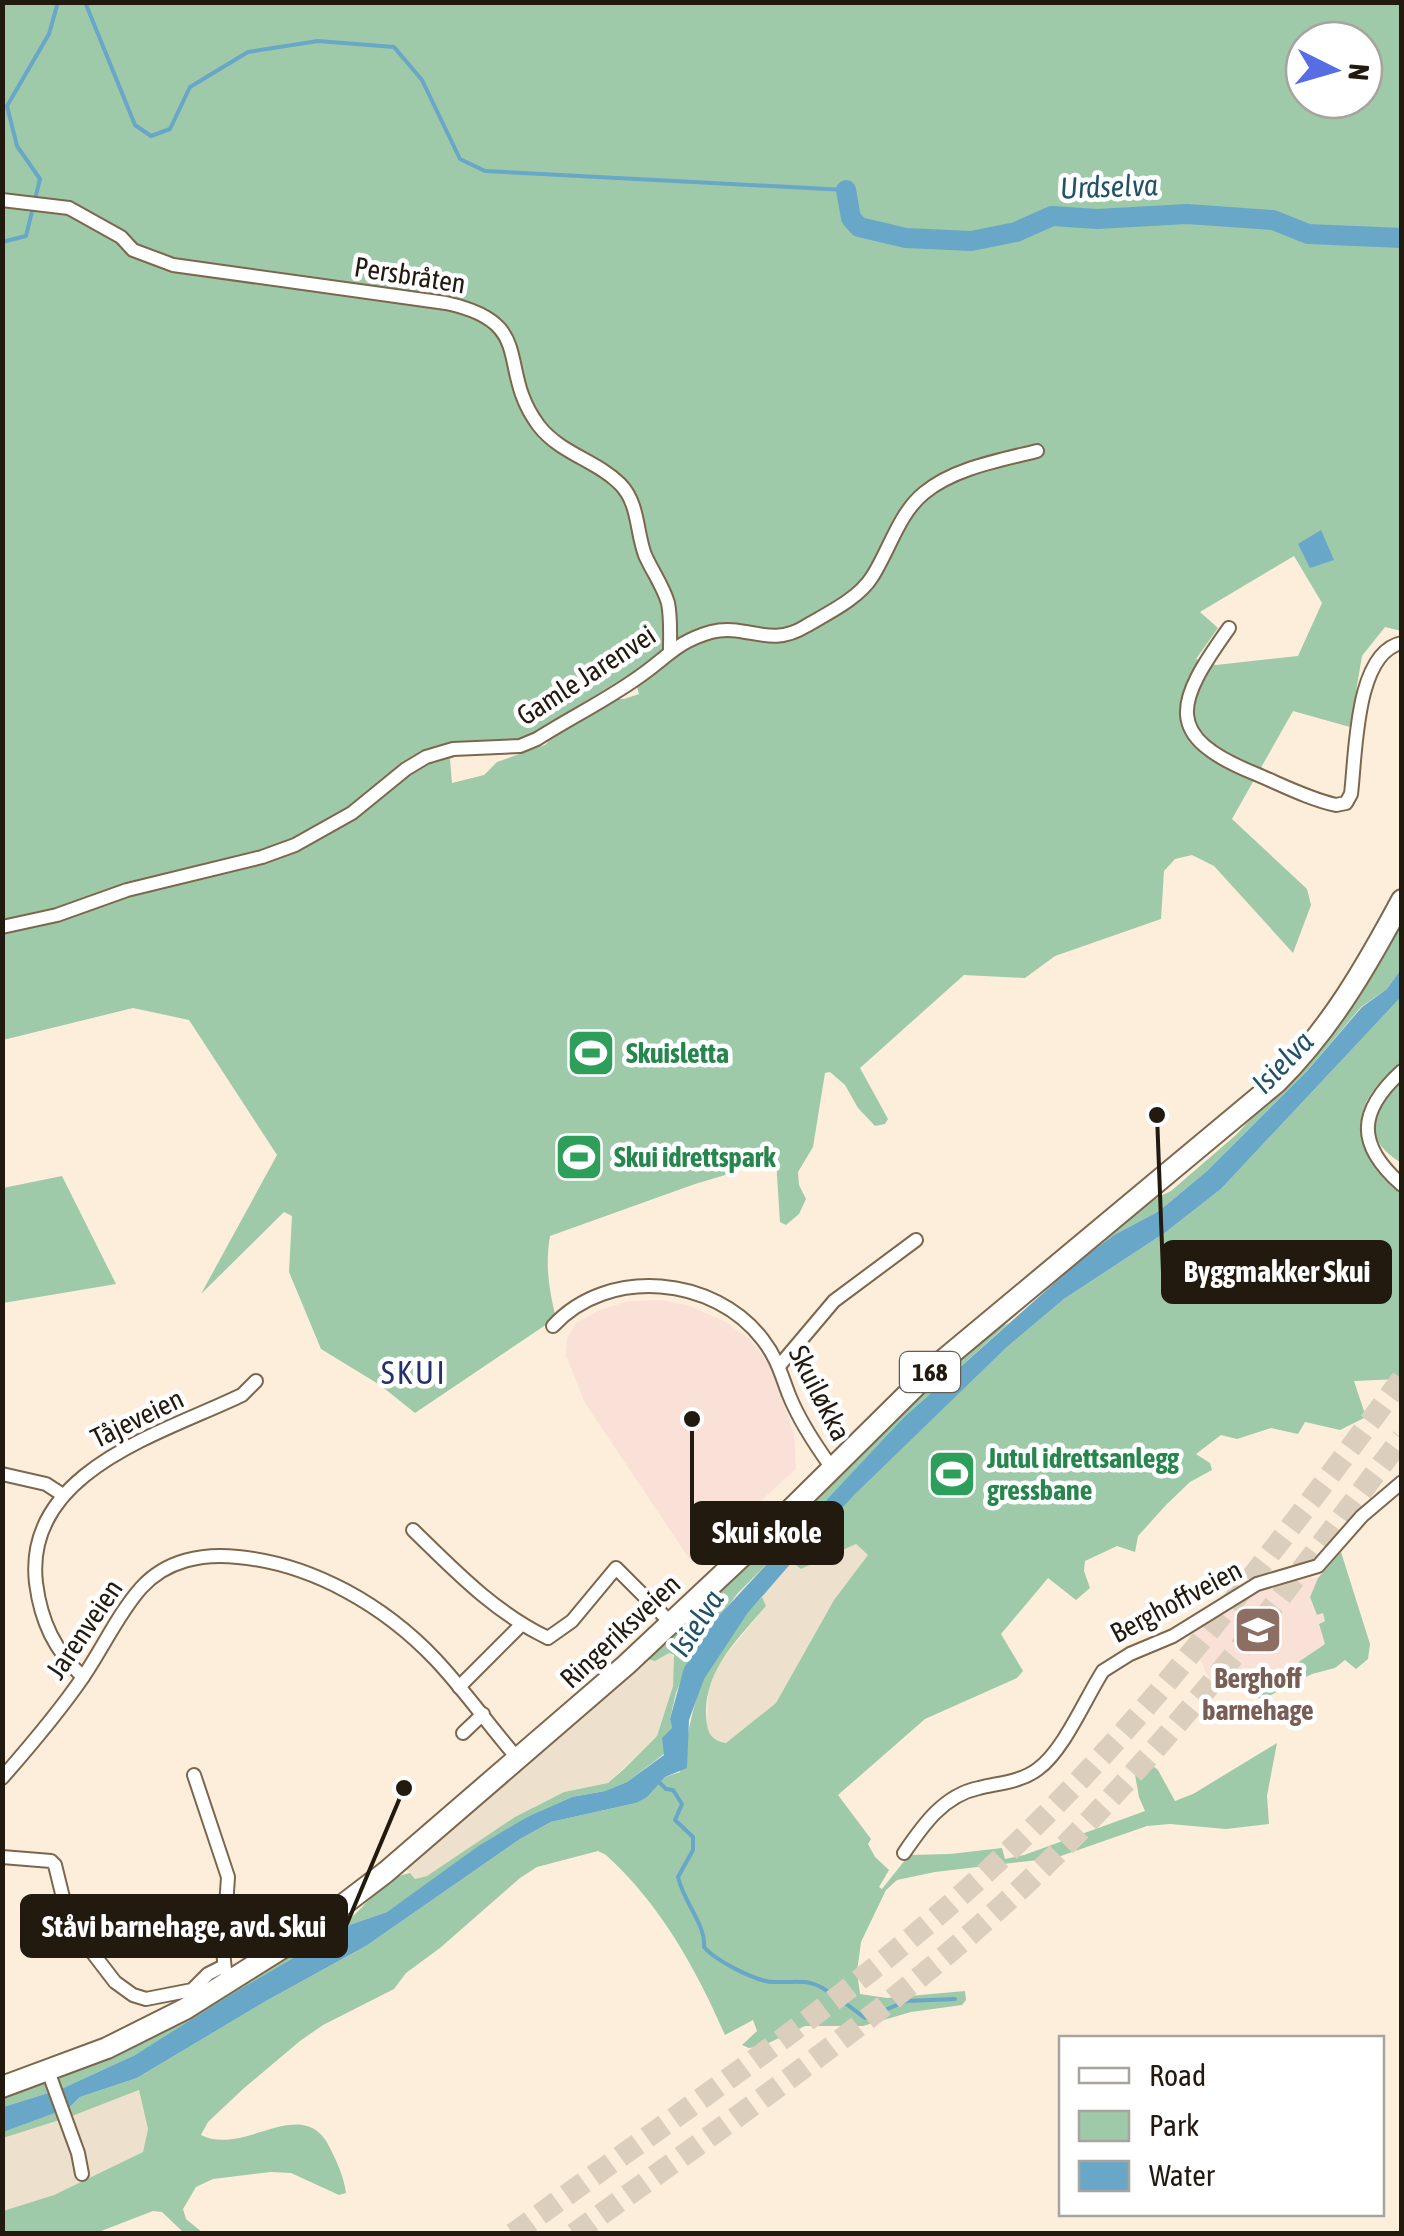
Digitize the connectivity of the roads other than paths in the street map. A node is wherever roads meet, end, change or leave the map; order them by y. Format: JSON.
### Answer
{"nodes":[{"id":1,"x":2,"y":200,"type":"edge"},
{"id":2,"x":1038,"y":451,"type":"dead end"},
{"id":3,"x":1228,"y":628,"type":"dead end"},
{"id":4,"x":1402,"y":643,"type":"edge"},
{"id":5,"x":670,"y":649,"type":"junction"},
{"id":6,"x":1402,"y":900,"type":"edge"},
{"id":7,"x":2,"y":927,"type":"edge"},
{"id":8,"x":1402,"y":1070,"type":"edge"},
{"id":9,"x":1382,"y":1161,"type":"junction"},
{"id":10,"x":1402,"y":1168,"type":"edge"},
{"id":11,"x":1402,"y":1185,"type":"edge"},
{"id":12,"x":916,"y":1240,"type":"dead end"},
{"id":13,"x":553,"y":1326,"type":"dead end"},
{"id":14,"x":780,"y":1365,"type":"junction"},
{"id":15,"x":256,"y":1381,"type":"dead end"},
{"id":16,"x":832,"y":1468,"type":"junction"},
{"id":17,"x":2,"y":1474,"type":"edge"},
{"id":18,"x":1402,"y":1482,"type":"edge"},
{"id":19,"x":62,"y":1494,"type":"junction"},
{"id":20,"x":413,"y":1530,"type":"dead end"},
{"id":21,"x":671,"y":1623,"type":"junction"},
{"id":22,"x":521,"y":1625,"type":"junction"},
{"id":23,"x":83,"y":1677,"type":"junction"},
{"id":24,"x":460,"y":1687,"type":"junction"},
{"id":25,"x":483,"y":1714,"type":"junction"},
{"id":26,"x":463,"y":1733,"type":"dead end"},
{"id":27,"x":518,"y":1760,"type":"junction"},
{"id":28,"x":194,"y":1774,"type":"dead end"},
{"id":29,"x":2,"y":1778,"type":"edge"},
{"id":30,"x":904,"y":1853,"type":"dead end"},
{"id":31,"x":2,"y":1857,"type":"edge"},
{"id":32,"x":227,"y":1974,"type":"junction"},
{"id":33,"x":52,"y":2080,"type":"junction"},
{"id":34,"x":2,"y":2087,"type":"edge"},
{"id":35,"x":82,"y":2174,"type":"dead end"}],
"edges":[{"from":1,"to":5,"type":"street","name":"Persbråten"},
{"from":2,"to":5,"type":"street","name":"Gamle Jarenvei"},
{"from":3,"to":4,"type":"street"},
{"from":5,"to":7,"type":"street","name":"Gamle Jarenvei"},
{"from":6,"to":16,"type":"main road","name":"Ringeriksveien","number":"168"},
{"from":8,"to":9,"type":"street"},
{"from":9,"to":10,"type":"street"},
{"from":9,"to":11,"type":"street"},
{"from":12,"to":14,"type":"street"},
{"from":13,"to":14,"type":"street","name":"Skuiløkka"},
{"from":14,"to":16,"type":"street","name":"Skuiløkka"},
{"from":15,"to":19,"type":"street","name":"Tåjeveien"},
{"from":16,"to":21,"type":"main road","name":"Ringeriksveien","number":"168"},
{"from":17,"to":19,"type":"street"},
{"from":18,"to":30,"type":"street","name":"Berghoffveien"},
{"from":19,"to":23,"type":"street","name":"Tåjeveien"},
{"from":20,"to":22,"type":"street"},
{"from":21,"to":22,"type":"street"},
{"from":21,"to":27,"type":"main road","name":"Ringeriksveien","number":"168"},
{"from":22,"to":24,"type":"street"},
{"from":23,"to":24,"type":"street","name":"Jarenveien"},
{"from":23,"to":29,"type":"street","name":"Jarenveien"},
{"from":24,"to":25,"type":"street","name":"Jarenveien"},
{"from":25,"to":26,"type":"street"},
{"from":25,"to":27,"type":"street","name":"Jarenveien"},
{"from":27,"to":32,"type":"main road","name":"Ringeriksveien","number":"168"},
{"from":28,"to":32,"type":"street"},
{"from":31,"to":32,"type":"street"},
{"from":32,"to":33,"type":"main road","name":"Ringeriksveien","number":"168"},
{"from":33,"to":34,"type":"main road","name":"Ringeriksveien","number":"168"},
{"from":33,"to":35,"type":"street"}]}
